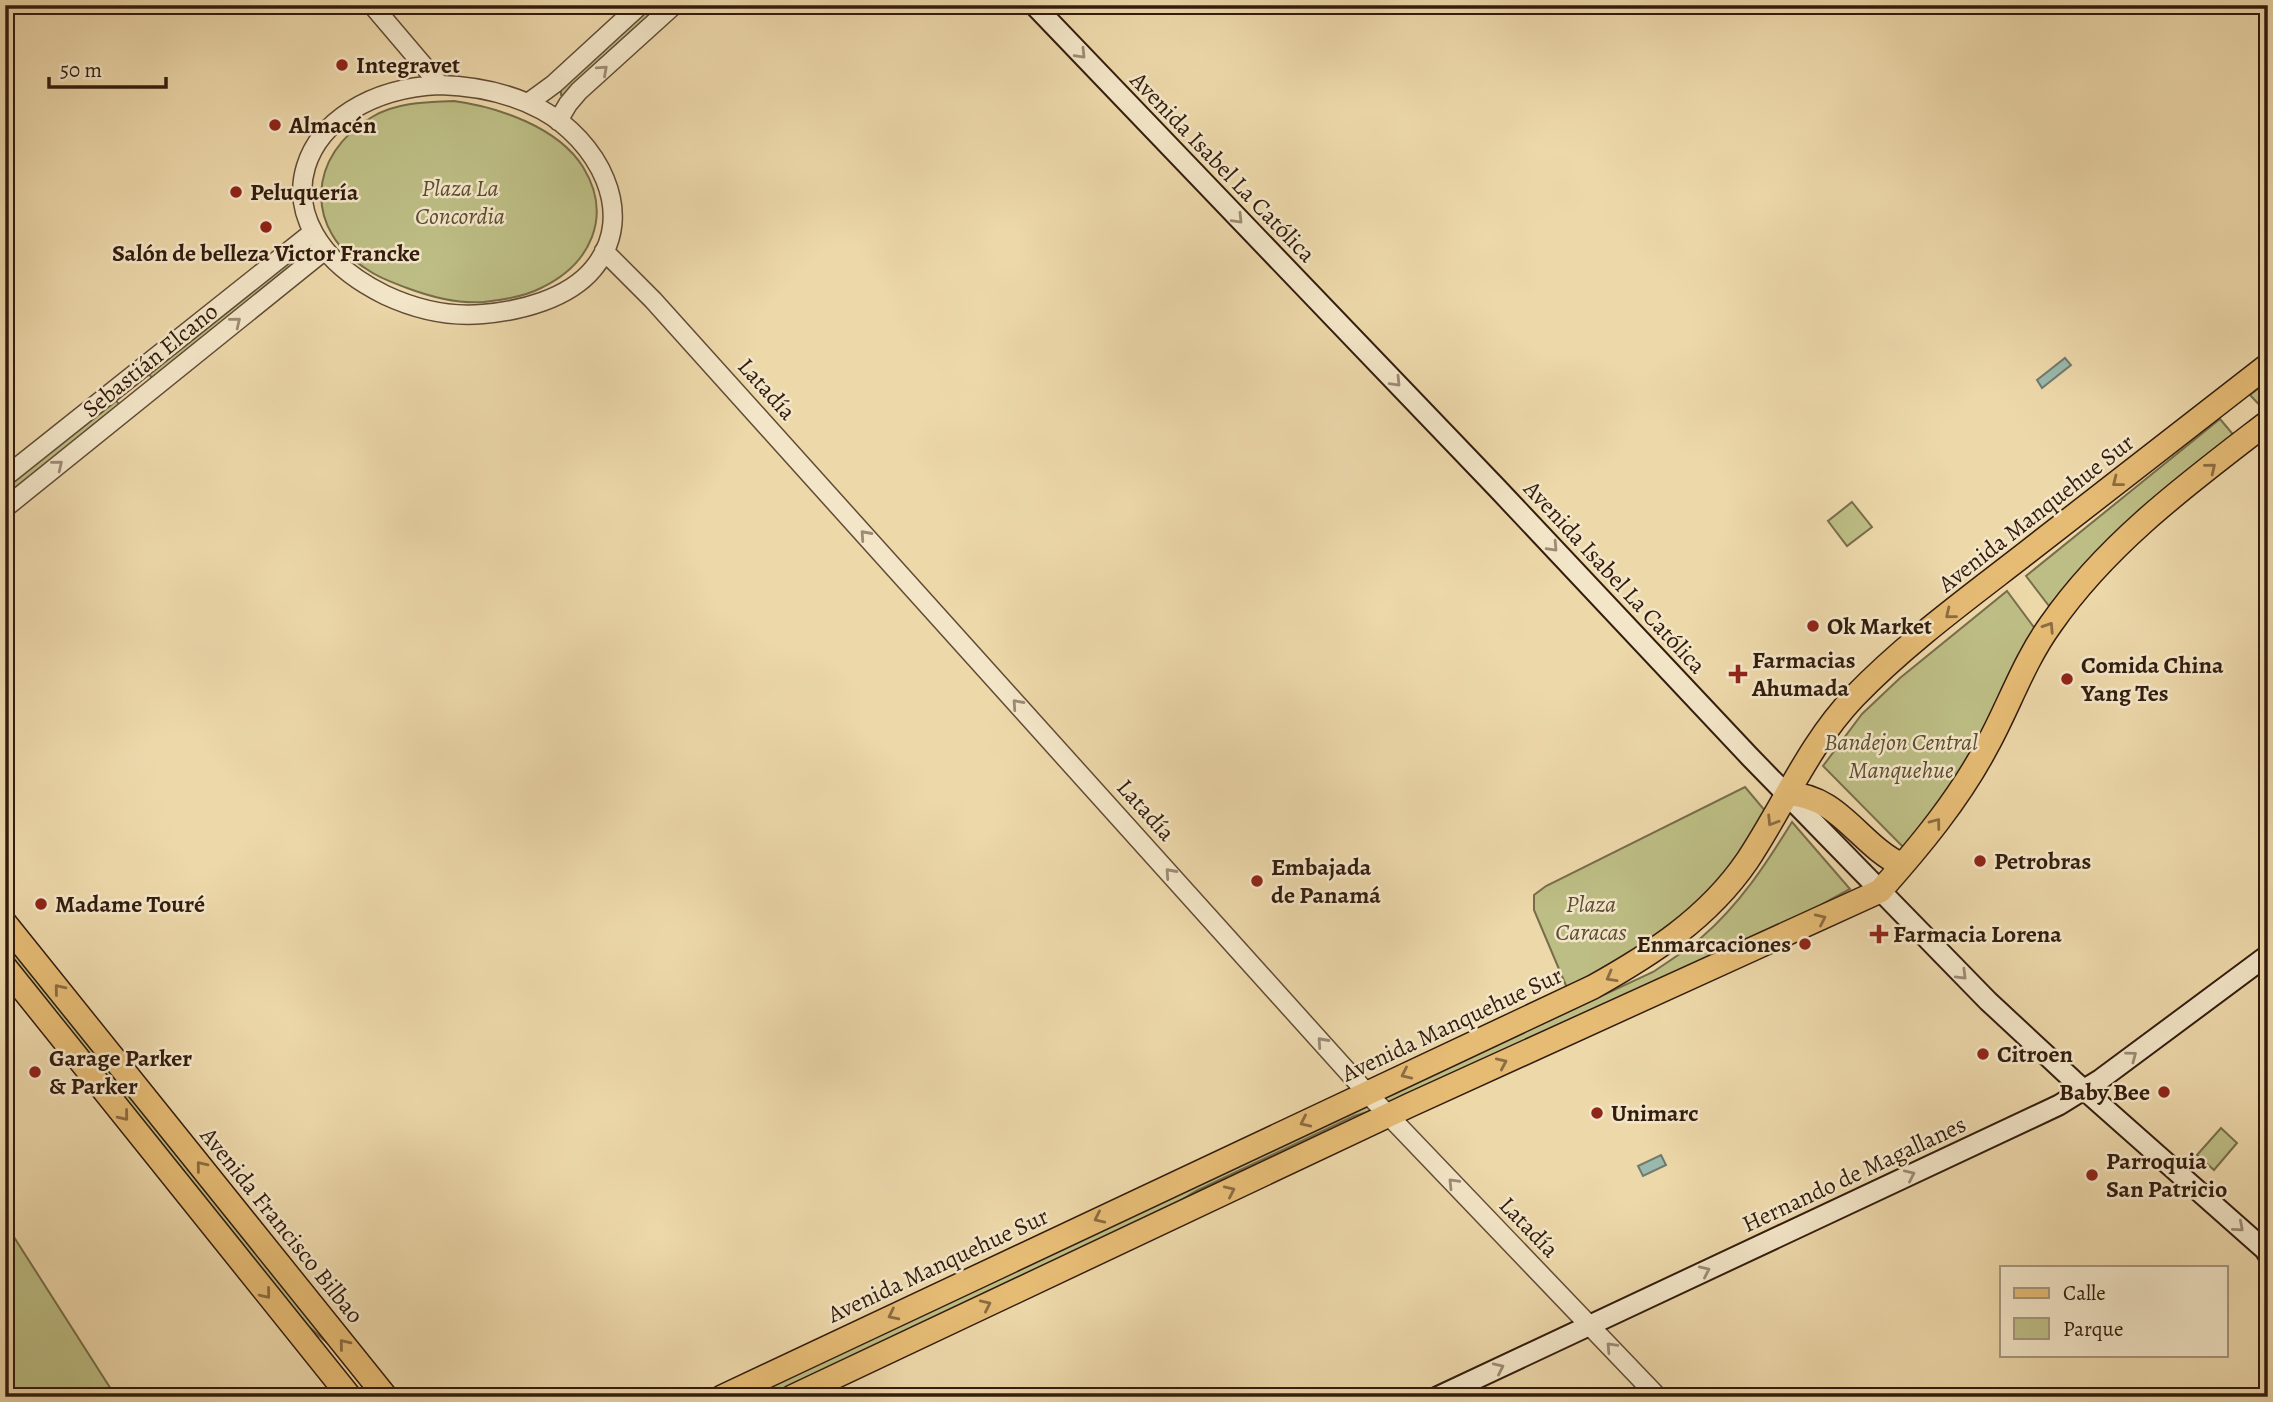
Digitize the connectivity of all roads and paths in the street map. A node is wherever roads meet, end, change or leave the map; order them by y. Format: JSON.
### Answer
{"nodes":[{"id":1,"x":372,"y":5,"type":"edge"},
{"id":2,"x":640,"y":5,"type":"edge"},
{"id":3,"x":674,"y":5,"type":"edge"},
{"id":4,"x":1034,"y":5,"type":"edge"},
{"id":5,"x":440,"y":85,"type":"junction"},
{"id":6,"x":528,"y":103,"type":"junction"},
{"id":7,"x":558,"y":121,"type":"junction"},
{"id":8,"x":313,"y":232,"type":"junction"},
{"id":9,"x":325,"y":250,"type":"junction"},
{"id":10,"x":604,"y":251,"type":"junction"},
{"id":11,"x":2268,"y":365,"type":"edge"},
{"id":12,"x":2268,"y":422,"type":"edge"},
{"id":13,"x":5,"y":477,"type":"edge"},
{"id":14,"x":5,"y":508,"type":"edge"},
{"id":15,"x":1788,"y":794,"type":"junction"},
{"id":16,"x":1902,"y":865,"type":"junction"},
{"id":17,"x":1880,"y":891,"type":"junction"},
{"id":18,"x":5,"y":923,"type":"edge"},
{"id":19,"x":2268,"y":955,"type":"edge"},
{"id":20,"x":5,"y":967,"type":"edge"},
{"id":21,"x":2085,"y":1090,"type":"junction"},
{"id":22,"x":1367,"y":1093,"type":"junction"},
{"id":23,"x":1389,"y":1115,"type":"junction"},
{"id":24,"x":2267,"y":1253,"type":"edge"},
{"id":25,"x":1590,"y":1326,"type":"junction"},
{"id":26,"x":349,"y":1397,"type":"edge"},
{"id":27,"x":386,"y":1397,"type":"edge"},
{"id":28,"x":722,"y":1397,"type":"edge"},
{"id":29,"x":792,"y":1397,"type":"edge"},
{"id":30,"x":1437,"y":1397,"type":"edge"},
{"id":31,"x":1658,"y":1397,"type":"edge"}],
"edges":[{"from":1,"to":5,"type":"street"},
{"from":2,"to":6,"type":"street"},
{"from":7,"to":3,"type":"street","one_way":true},
{"from":4,"to":15,"type":"main road","name":"Avenida Isabel La Católica","one_way":true},
{"from":5,"to":6,"type":"street"},
{"from":5,"to":8,"type":"street"},
{"from":6,"to":7,"type":"street"},
{"from":7,"to":10,"type":"street"},
{"from":8,"to":9,"type":"street"},
{"from":8,"to":13,"type":"street","name":"Sebastián Elcano"},
{"from":9,"to":10,"type":"street"},
{"from":14,"to":9,"type":"street","name":"Sebastián Elcano","one_way":true},
{"from":22,"to":10,"type":"street","name":"Latadía","one_way":true},
{"from":11,"to":15,"type":"main road","name":"Avenida Manquehue Sur","one_way":true},
{"from":16,"to":12,"type":"main road","one_way":true},
{"from":15,"to":16,"type":"main road"},
{"from":15,"to":17,"type":"main road","name":"Avenida Isabel La Católica"},
{"from":15,"to":22,"type":"main road","name":"Avenida Manquehue Sur","one_way":true},
{"from":16,"to":17,"type":"main road"},
{"from":17,"to":21,"type":"main road","name":"Avenida Isabel La Católica","one_way":true},
{"from":23,"to":17,"type":"main road","one_way":true},
{"from":27,"to":18,"type":"main road","name":"Avenida Francisco Bilbao","one_way":true},
{"from":21,"to":19,"type":"main road","name":"Hernando de Magallanes","one_way":true},
{"from":20,"to":26,"type":"main road","one_way":true},
{"from":21,"to":24,"type":"main road","name":"Avenida Isabel La Católica","one_way":true},
{"from":25,"to":21,"type":"main road","name":"Hernando de Magallanes","one_way":true},
{"from":22,"to":23,"type":"street","name":"Latadía"},
{"from":22,"to":28,"type":"main road","name":"Avenida Manquehue Sur","one_way":true},
{"from":25,"to":23,"type":"street","name":"Latadía","one_way":true},
{"from":29,"to":23,"type":"main road","one_way":true},
{"from":30,"to":25,"type":"main road","name":"Hernando de Magallanes","one_way":true},
{"from":31,"to":25,"type":"street","name":"Latadía","one_way":true}]}
